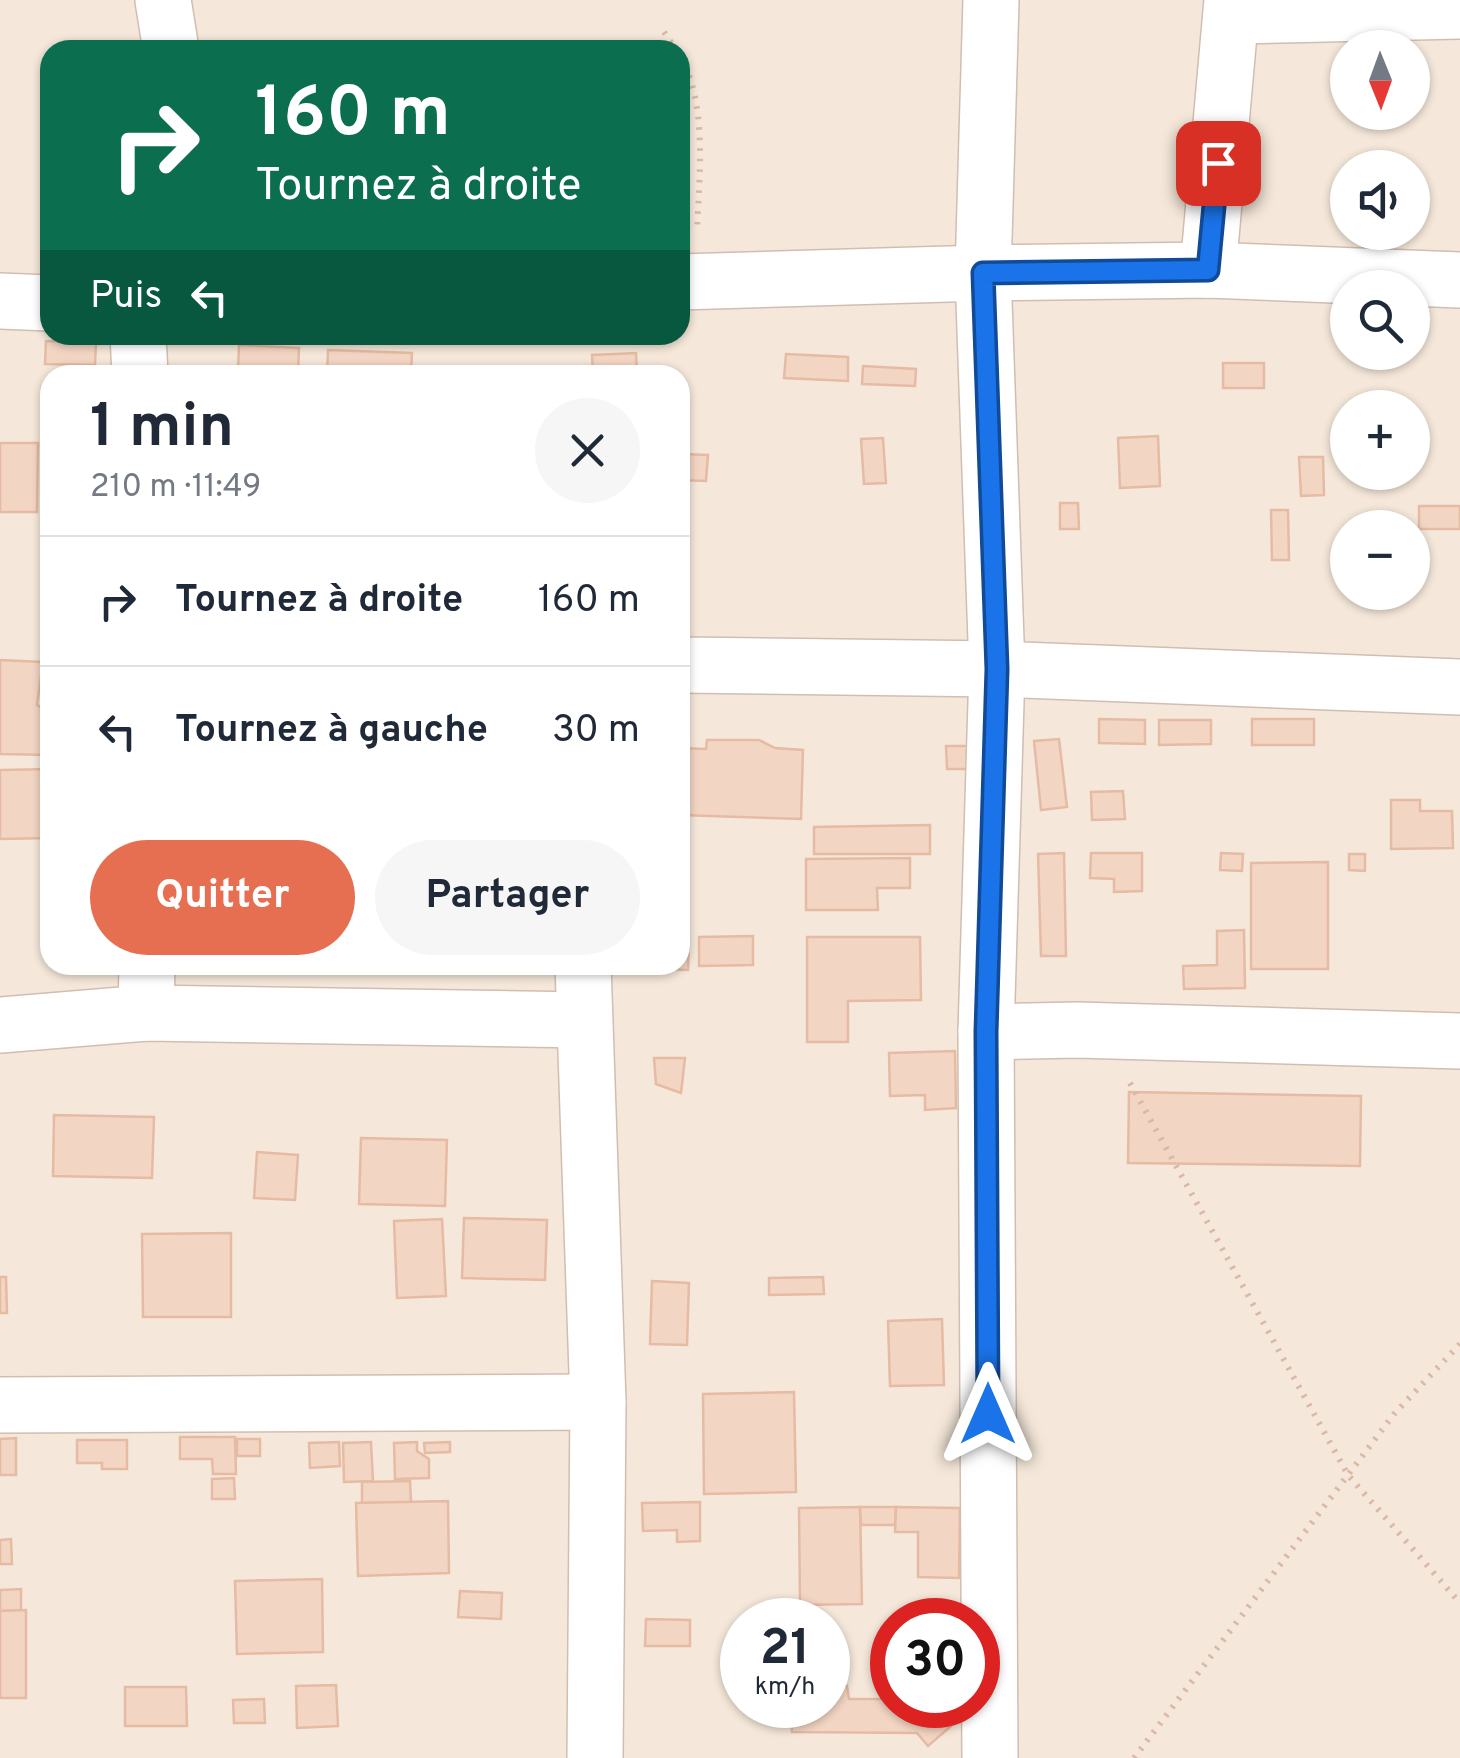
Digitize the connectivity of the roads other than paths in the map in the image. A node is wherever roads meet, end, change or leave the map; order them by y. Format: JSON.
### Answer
{"nodes":[{"id":1,"x":163,"y":0,"type":"edge"},
{"id":2,"x":991,"y":0,"type":"edge"},
{"id":3,"x":1232,"y":8,"type":"edge"},
{"id":4,"x":1460,"y":11,"type":"edge"},
{"id":5,"x":169,"y":40,"type":"edge"},
{"id":6,"x":690,"y":259,"type":"edge"},
{"id":7,"x":1208,"y":270,"type":"junction"},
{"id":8,"x":983,"y":273,"type":"junction"},
{"id":9,"x":1460,"y":280,"type":"edge"},
{"id":10,"x":0,"y":301,"type":"edge"},
{"id":11,"x":40,"y":303,"type":"edge"},
{"id":12,"x":690,"y":665,"type":"edge"},
{"id":13,"x":997,"y":669,"type":"junction"},
{"id":14,"x":1460,"y":686,"type":"edge"},
{"id":15,"x":583,"y":975,"type":"edge"},
{"id":16,"x":146,"y":989,"type":"edge"},
{"id":17,"x":583,"y":1020,"type":"junction"},
{"id":18,"x":0,"y":1025,"type":"edge"},
{"id":19,"x":986,"y":1032,"type":"junction"},
{"id":20,"x":1460,"y":1040,"type":"edge"},
{"id":21,"x":598,"y":1402,"type":"junction"},
{"id":22,"x":0,"y":1405,"type":"edge"},
{"id":23,"x":595,"y":1758,"type":"edge"},
{"id":24,"x":990,"y":1758,"type":"edge"}],
"edges":[{"from":1,"to":5,"type":"street"},
{"from":2,"to":8,"type":"street"},
{"from":3,"to":4,"type":"street"},
{"from":3,"to":7,"type":"street"},
{"from":6,"to":8,"type":"street"},
{"from":7,"to":8,"type":"street"},
{"from":7,"to":9,"type":"street"},
{"from":8,"to":13,"type":"street"},
{"from":10,"to":11,"type":"street"},
{"from":12,"to":13,"type":"street"},
{"from":13,"to":14,"type":"street"},
{"from":13,"to":19,"type":"street"},
{"from":15,"to":17,"type":"street"},
{"from":16,"to":17,"type":"street"},
{"from":16,"to":18,"type":"street"},
{"from":17,"to":21,"type":"street"},
{"from":19,"to":20,"type":"street"},
{"from":19,"to":24,"type":"street"},
{"from":21,"to":22,"type":"street"},
{"from":21,"to":23,"type":"street"}]}
